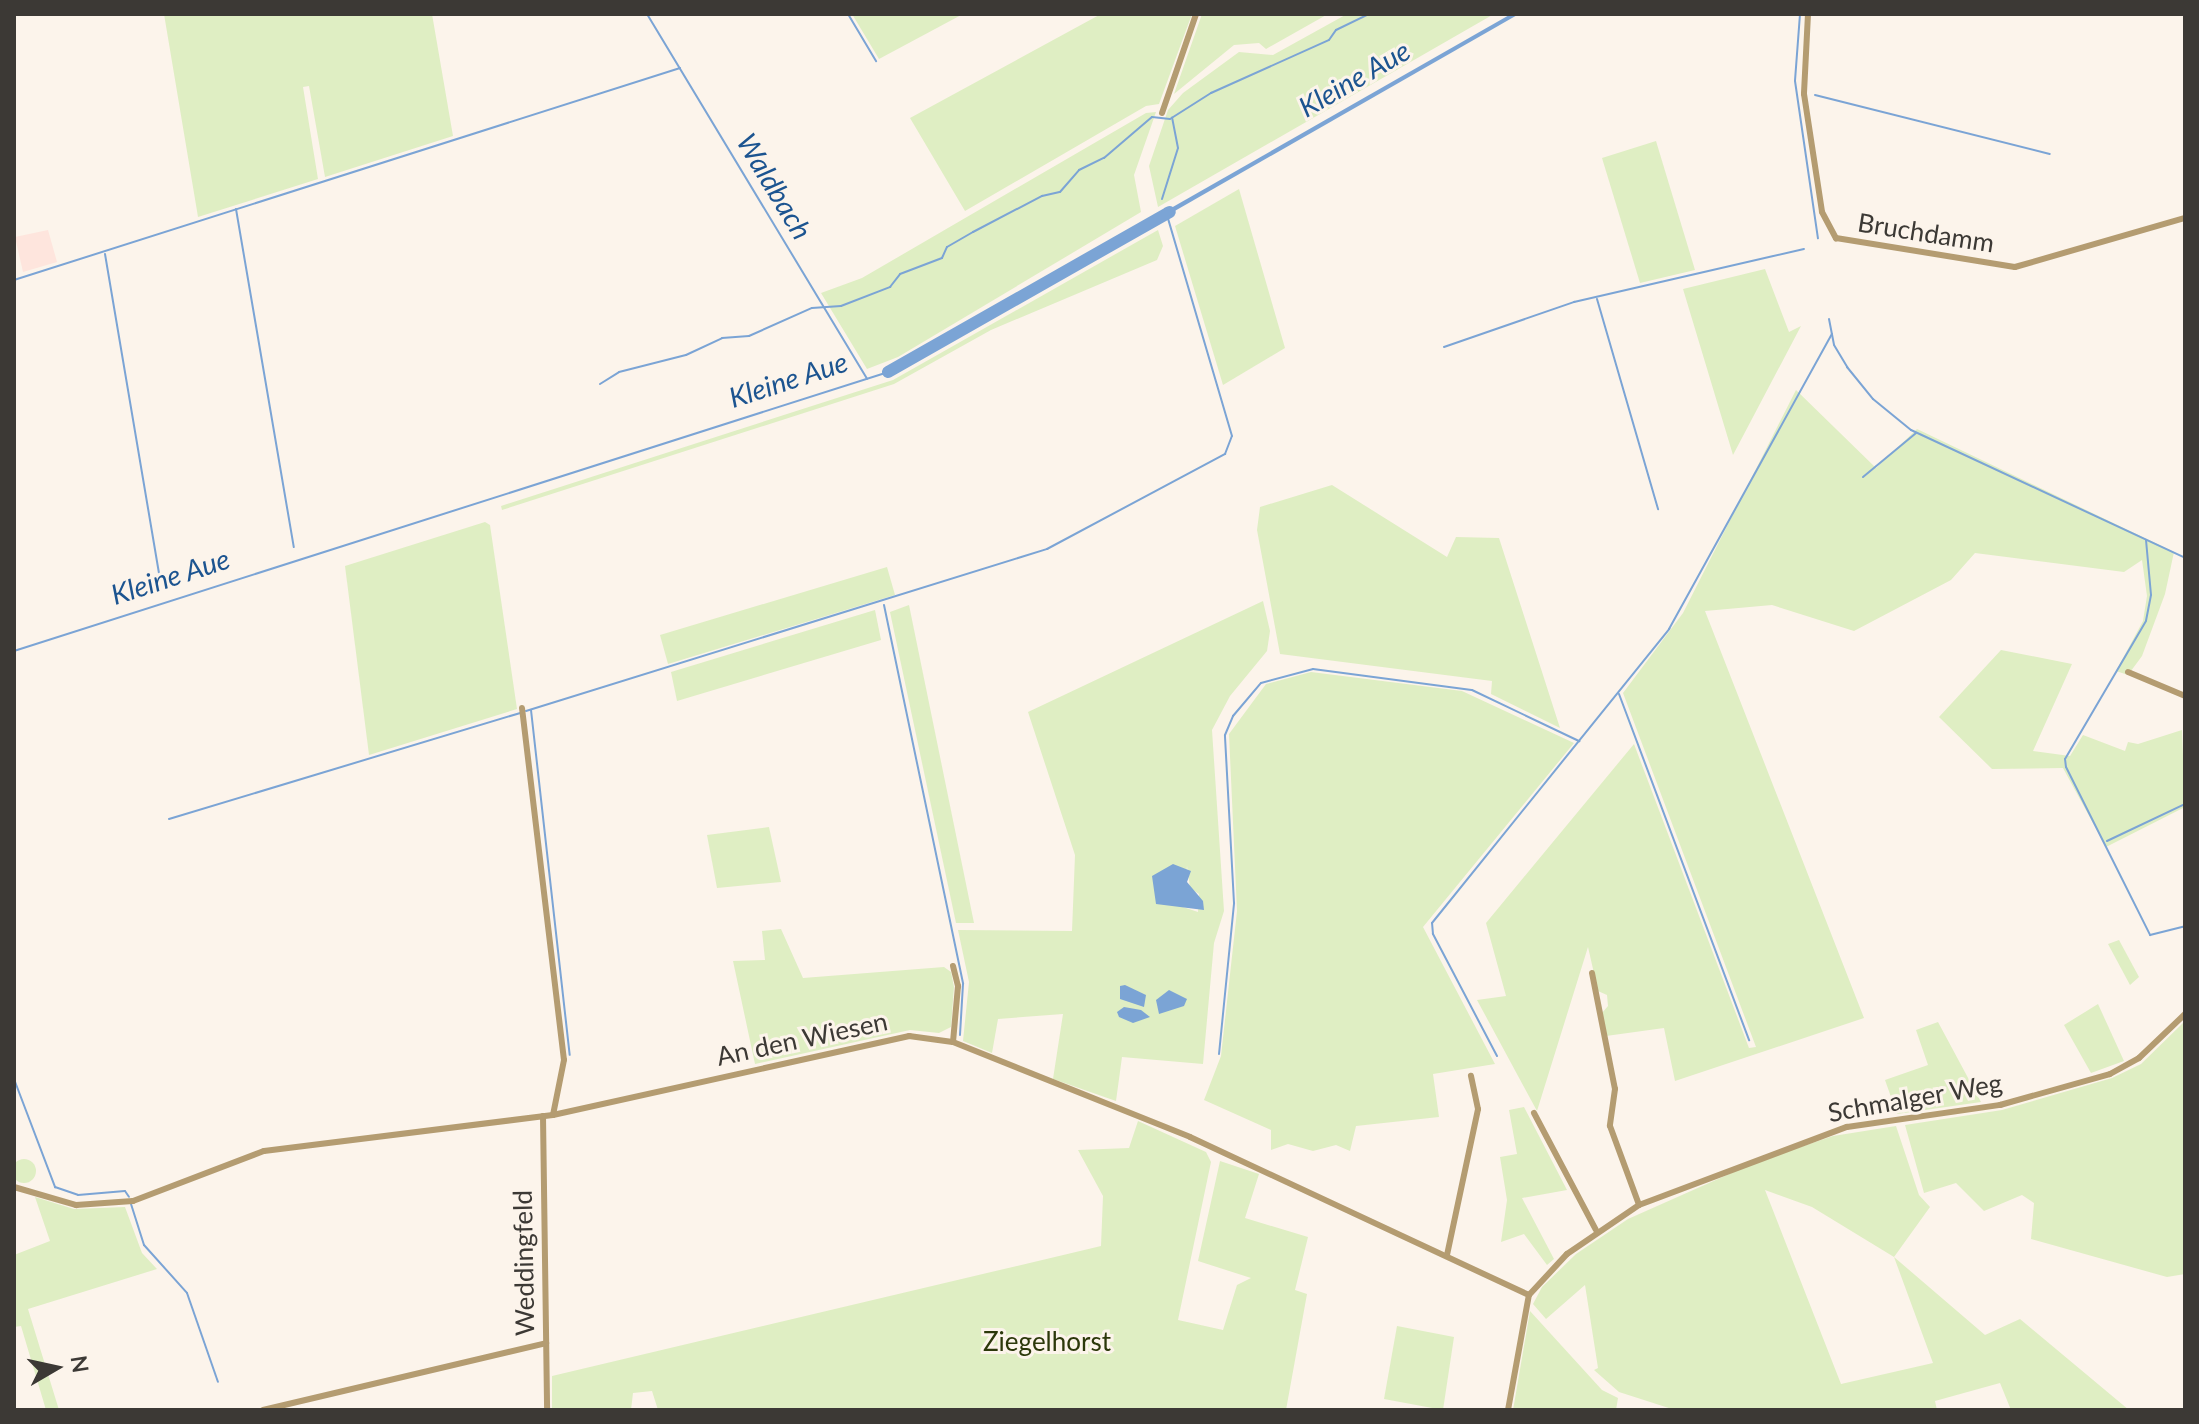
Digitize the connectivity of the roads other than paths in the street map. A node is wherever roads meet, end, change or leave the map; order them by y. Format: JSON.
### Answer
{"nodes":[{"id":1,"x":1196,"y":14,"type":"edge"},
{"id":2,"x":1808,"y":14,"type":"edge"},
{"id":3,"x":1162,"y":113,"type":"dead end"},
{"id":4,"x":2185,"y":218,"type":"edge"},
{"id":5,"x":2128,"y":672,"type":"dead end"},
{"id":6,"x":2185,"y":696,"type":"edge"},
{"id":7,"x":522,"y":708,"type":"dead end"},
{"id":8,"x":953,"y":966,"type":"dead end"},
{"id":9,"x":1592,"y":973,"type":"dead end"},
{"id":10,"x":2185,"y":1014,"type":"edge"},
{"id":11,"x":953,"y":1042,"type":"junction"},
{"id":12,"x":1471,"y":1076,"type":"dead end"},
{"id":13,"x":1534,"y":1113,"type":"dead end"},
{"id":14,"x":553,"y":1115,"type":"junction"},
{"id":15,"x":543,"y":1116,"type":"junction"},
{"id":16,"x":14,"y":1187,"type":"edge"},
{"id":17,"x":1639,"y":1205,"type":"junction"},
{"id":18,"x":1596,"y":1230,"type":"junction"},
{"id":19,"x":1447,"y":1255,"type":"junction"},
{"id":20,"x":1529,"y":1295,"type":"junction"},
{"id":21,"x":546,"y":1343,"type":"junction"},
{"id":22,"x":263,"y":1410,"type":"edge"},
{"id":23,"x":547,"y":1410,"type":"edge"},
{"id":24,"x":1508,"y":1410,"type":"edge"}],
"edges":[{"from":1,"to":3,"type":"street"},
{"from":2,"to":4,"type":"street","name":"Bruchdamm"},
{"from":5,"to":6,"type":"street"},
{"from":7,"to":14,"type":"street"},
{"from":8,"to":11,"type":"street"},
{"from":9,"to":17,"type":"street"},
{"from":10,"to":17,"type":"street","name":"Schmalger Weg"},
{"from":11,"to":14,"type":"street","name":"An den Wiesen"},
{"from":11,"to":19,"type":"street","name":"An den Wiesen"},
{"from":12,"to":19,"type":"street"},
{"from":13,"to":18,"type":"street"},
{"from":14,"to":15,"type":"street","name":"An den Wiesen"},
{"from":15,"to":16,"type":"street","name":"An den Wiesen"},
{"from":15,"to":21,"type":"street","name":"Weddingfeld"},
{"from":17,"to":18,"type":"street","name":"Schmalger Weg"},
{"from":18,"to":20,"type":"street","name":"Schmalger Weg"},
{"from":19,"to":20,"type":"street"},
{"from":20,"to":24,"type":"street"},
{"from":21,"to":22,"type":"street"},
{"from":21,"to":23,"type":"street","name":"Weddingfeld"}]}
